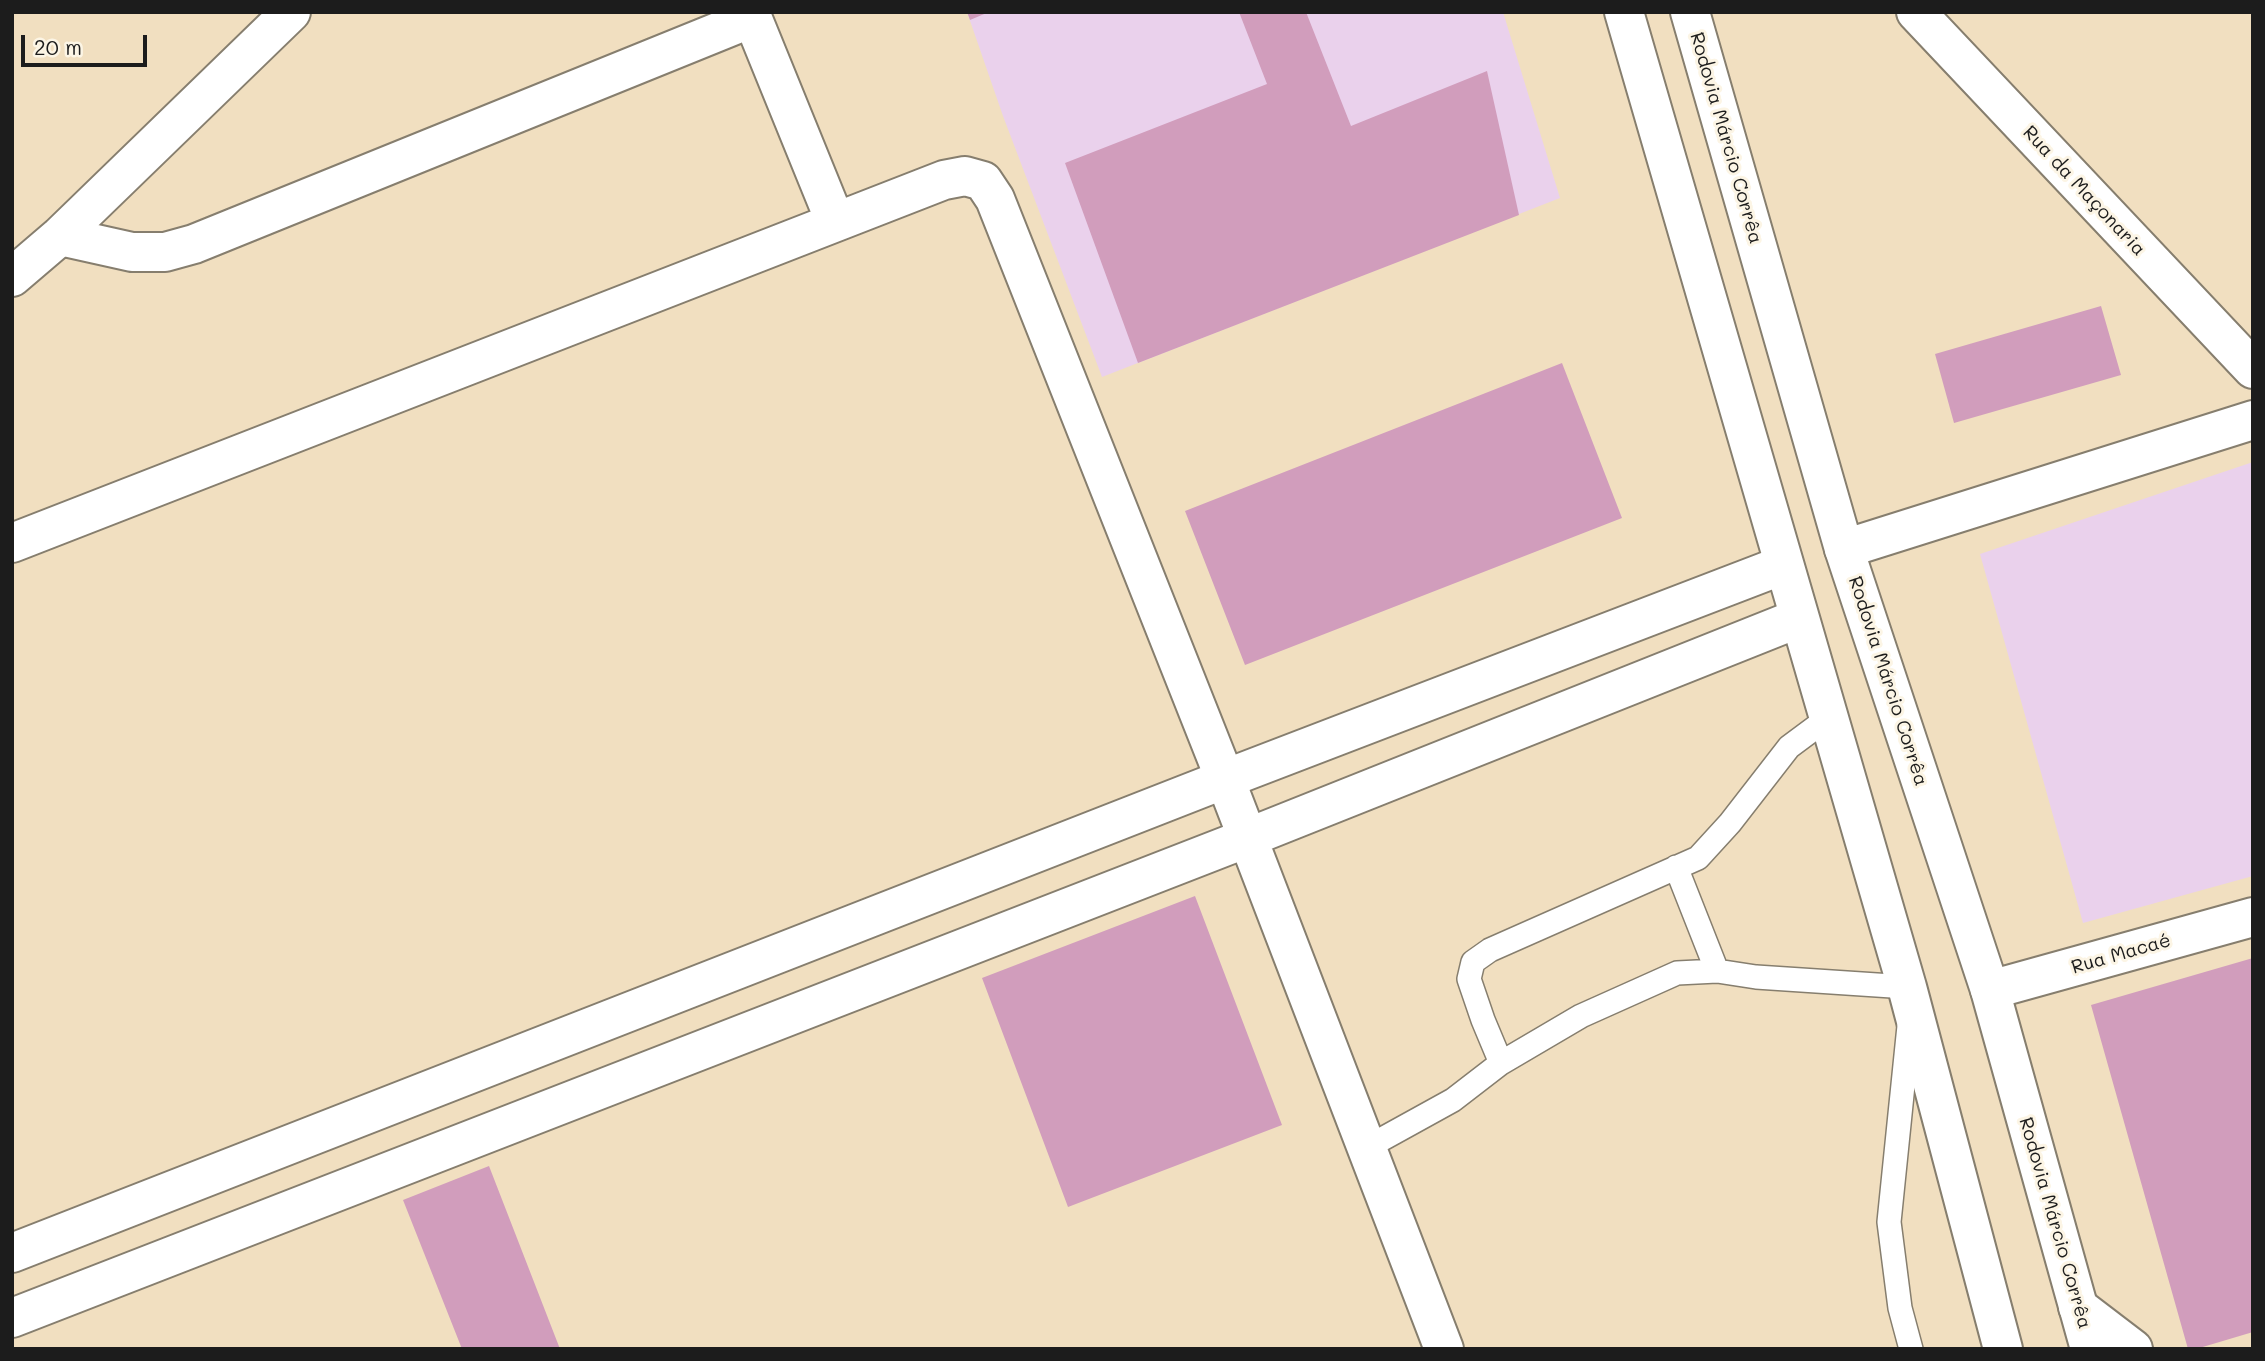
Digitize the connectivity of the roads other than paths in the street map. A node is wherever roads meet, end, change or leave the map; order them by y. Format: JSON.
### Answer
{"nodes":[{"id":1,"x":291,"y":12,"type":"edge"},
{"id":2,"x":1624,"y":12,"type":"edge"},
{"id":3,"x":1690,"y":12,"type":"edge"},
{"id":4,"x":1916,"y":12,"type":"edge"},
{"id":5,"x":751,"y":15,"type":"edge"},
{"id":6,"x":835,"y":221,"type":"junction"},
{"id":7,"x":60,"y":236,"type":"junction"},
{"id":8,"x":12,"y":277,"type":"edge"},
{"id":9,"x":2253,"y":369,"type":"edge"},
{"id":10,"x":2253,"y":420,"type":"edge"},
{"id":11,"x":12,"y":543,"type":"edge"},
{"id":12,"x":1844,"y":549,"type":"junction"},
{"id":13,"x":1783,"y":565,"type":"junction"},
{"id":14,"x":1799,"y":618,"type":"junction"},
{"id":15,"x":1828,"y":718,"type":"junction"},
{"id":16,"x":1225,"y":779,"type":"junction"},
{"id":17,"x":1247,"y":838,"type":"junction"},
{"id":18,"x":1676,"y":867,"type":"junction"},
{"id":19,"x":2253,"y":917,"type":"edge"},
{"id":20,"x":1717,"y":971,"type":"junction"},
{"id":21,"x":1990,"y":990,"type":"junction"},
{"id":22,"x":1909,"y":995,"type":"junction"},
{"id":23,"x":1501,"y":1063,"type":"junction"},
{"id":24,"x":1366,"y":1148,"type":"junction"},
{"id":25,"x":12,"y":1253,"type":"edge"},
{"id":26,"x":2078,"y":1307,"type":"junction"},
{"id":27,"x":12,"y":1318,"type":"edge"},
{"id":28,"x":1444,"y":1349,"type":"edge"},
{"id":29,"x":1911,"y":1349,"type":"edge"},
{"id":30,"x":2003,"y":1349,"type":"edge"},
{"id":31,"x":2090,"y":1349,"type":"edge"},
{"id":32,"x":2133,"y":1349,"type":"edge"}],
"edges":[{"from":1,"to":7,"type":"main road"},
{"from":2,"to":13,"type":"main road"},
{"from":3,"to":12,"type":"main road","name":"Rodovia Márcio Corrêa"},
{"from":4,"to":9,"type":"main road","name":"Rua da Maçonaria"},
{"from":5,"to":6,"type":"main road"},
{"from":5,"to":7,"type":"main road"},
{"from":6,"to":11,"type":"main road"},
{"from":6,"to":16,"type":"main road"},
{"from":7,"to":8,"type":"main road"},
{"from":10,"to":12,"type":"main road"},
{"from":12,"to":21,"type":"main road","name":"Rodovia Márcio Corrêa"},
{"from":13,"to":14,"type":"main road"},
{"from":13,"to":16,"type":"main road"},
{"from":14,"to":15,"type":"main road"},
{"from":14,"to":17,"type":"main road"},
{"from":15,"to":18,"type":"lane"},
{"from":15,"to":22,"type":"main road"},
{"from":16,"to":17,"type":"main road"},
{"from":16,"to":25,"type":"main road"},
{"from":17,"to":24,"type":"main road"},
{"from":17,"to":27,"type":"main road"},
{"from":18,"to":20,"type":"lane"},
{"from":18,"to":23,"type":"lane"},
{"from":19,"to":21,"type":"main road","name":"Rua Macaé"},
{"from":20,"to":22,"type":"lane"},
{"from":20,"to":23,"type":"lane"},
{"from":21,"to":26,"type":"main road","name":"Rodovia Márcio Corrêa"},
{"from":22,"to":29,"type":"lane"},
{"from":22,"to":30,"type":"main road"},
{"from":23,"to":24,"type":"lane"},
{"from":24,"to":28,"type":"main road"},
{"from":26,"to":31,"type":"main road","name":"Rodovia Márcio Corrêa"},
{"from":26,"to":32,"type":"main road"}]}
